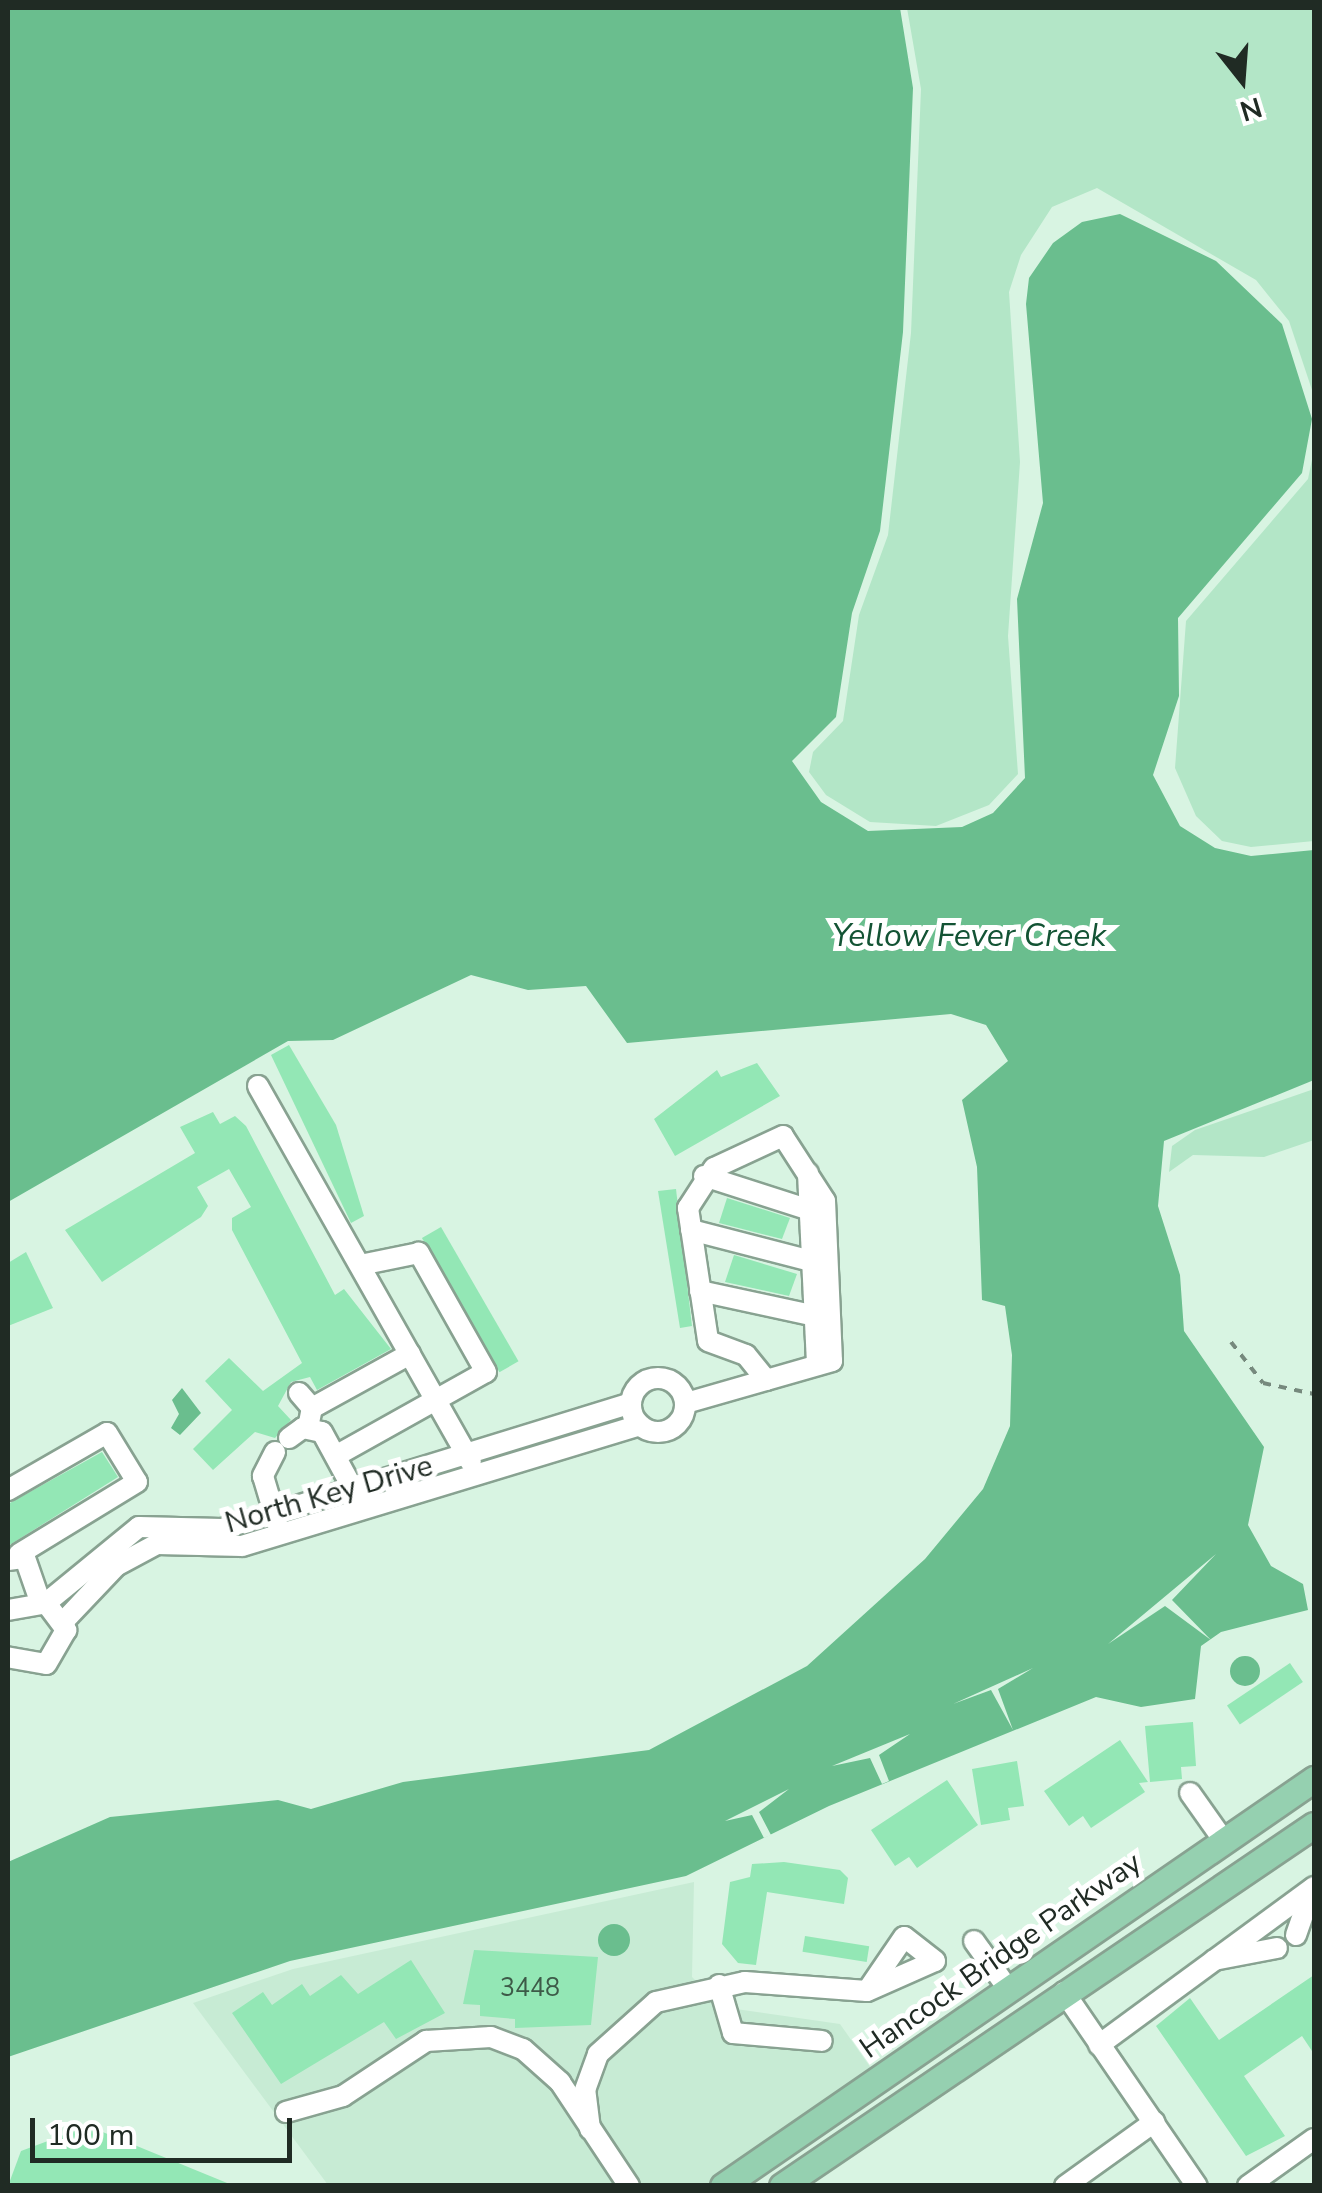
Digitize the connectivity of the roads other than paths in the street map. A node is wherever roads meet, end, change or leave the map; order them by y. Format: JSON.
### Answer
{"nodes":[{"id":1,"x":258,"y":1086,"type":"dead end"},
{"id":2,"x":704,"y":1176,"type":"junction"},
{"id":3,"x":818,"y":1213,"type":"junction"},
{"id":4,"x":691,"y":1230,"type":"junction"},
{"id":5,"x":820,"y":1264,"type":"junction"},
{"id":6,"x":360,"y":1265,"type":"junction"},
{"id":7,"x":700,"y":1291,"type":"junction"},
{"id":8,"x":823,"y":1320,"type":"junction"},
{"id":9,"x":410,"y":1354,"type":"junction"},
{"id":10,"x":766,"y":1380,"type":"junction"},
{"id":11,"x":436,"y":1400,"type":"junction"},
{"id":12,"x":631,"y":1403,"type":"junction"},
{"id":13,"x":686,"y":1404,"type":"junction"},
{"id":14,"x":297,"y":1424,"type":"junction"},
{"id":15,"x":640,"y":1425,"type":"junction"},
{"id":16,"x":339,"y":1454,"type":"junction"},
{"id":17,"x":472,"y":1464,"type":"junction"},
{"id":18,"x":8,"y":1490,"type":"edge"},
{"id":19,"x":359,"y":1500,"type":"junction"},
{"id":20,"x":278,"y":1524,"type":"junction"},
{"id":21,"x":13,"y":1557,"type":"edge"},
{"id":22,"x":43,"y":1602,"type":"junction"},
{"id":23,"x":8,"y":1610,"type":"edge"},
{"id":24,"x":64,"y":1621,"type":"junction"},
{"id":25,"x":10,"y":1661,"type":"edge"},
{"id":26,"x":1314,"y":1779,"type":"edge"},
{"id":27,"x":1190,"y":1794,"type":"dead end"},
{"id":28,"x":1314,"y":1825,"type":"edge"},
{"id":29,"x":1224,"y":1841,"type":"junction"},
{"id":30,"x":1313,"y":1888,"type":"edge"},
{"id":31,"x":1296,"y":1935,"type":"dead end"},
{"id":32,"x":974,"y":1940,"type":"dead end"},
{"id":33,"x":1277,"y":1948,"type":"dead end"},
{"id":34,"x":1214,"y":1960,"type":"junction"},
{"id":35,"x":718,"y":1985,"type":"junction"},
{"id":36,"x":1009,"y":1990,"type":"junction"},
{"id":37,"x":868,"y":1991,"type":"dead end"},
{"id":38,"x":1064,"y":1992,"type":"junction"},
{"id":39,"x":822,"y":2040,"type":"dead end"},
{"id":40,"x":1099,"y":2044,"type":"junction"},
{"id":41,"x":590,"y":2072,"type":"junction"},
{"id":42,"x":557,"y":2078,"type":"junction"},
{"id":43,"x":286,"y":2112,"type":"dead end"},
{"id":44,"x":1154,"y":2122,"type":"junction"},
{"id":45,"x":590,"y":2128,"type":"junction"},
{"id":46,"x":1314,"y":2139,"type":"edge"},
{"id":47,"x":628,"y":2186,"type":"edge"},
{"id":48,"x":723,"y":2186,"type":"edge"},
{"id":49,"x":782,"y":2186,"type":"edge"},
{"id":50,"x":1065,"y":2186,"type":"edge"},
{"id":51,"x":1198,"y":2186,"type":"edge"},
{"id":52,"x":1248,"y":2186,"type":"edge"}],
"edges":[{"from":1,"to":6,"type":"street"},
{"from":2,"to":3,"type":"street"},
{"from":2,"to":3,"type":"street"},
{"from":2,"to":4,"type":"street"},
{"from":3,"to":5,"type":"street"},
{"from":4,"to":5,"type":"street"},
{"from":4,"to":7,"type":"street"},
{"from":5,"to":8,"type":"street"},
{"from":6,"to":9,"type":"street"},
{"from":6,"to":11,"type":"street"},
{"from":7,"to":8,"type":"street"},
{"from":7,"to":10,"type":"street"},
{"from":8,"to":10,"type":"street"},
{"from":9,"to":11,"type":"street"},
{"from":9,"to":14,"type":"street"},
{"from":10,"to":13,"type":"street"},
{"from":11,"to":16,"type":"street"},
{"from":11,"to":17,"type":"street"},
{"from":12,"to":13,"type":"street"},
{"from":12,"to":15,"type":"street"},
{"from":12,"to":17,"type":"street","name":"North Key Drive"},
{"from":13,"to":15,"type":"street"},
{"from":14,"to":16,"type":"street"},
{"from":14,"to":20,"type":"street"},
{"from":15,"to":17,"type":"street","name":"North Key Drive"},
{"from":16,"to":19,"type":"street"},
{"from":17,"to":19,"type":"street","name":"North Key Drive"},
{"from":18,"to":21,"type":"street"},
{"from":19,"to":20,"type":"street","name":"North Key Drive"},
{"from":20,"to":22,"type":"street","name":"North Key Drive"},
{"from":20,"to":24,"type":"street","name":"North Key Drive"},
{"from":21,"to":22,"type":"street"},
{"from":22,"to":23,"type":"street"},
{"from":22,"to":24,"type":"street"},
{"from":24,"to":25,"type":"street","name":"North Key Drive"},
{"from":26,"to":29,"type":"main road","name":"Hancock Bridge Parkway"},
{"from":27,"to":29,"type":"street"},
{"from":28,"to":38,"type":"main road"},
{"from":29,"to":36,"type":"main road","name":"Hancock Bridge Parkway"},
{"from":30,"to":31,"type":"street"},
{"from":30,"to":34,"type":"street"},
{"from":32,"to":36,"type":"street"},
{"from":33,"to":34,"type":"street"},
{"from":34,"to":40,"type":"street"},
{"from":35,"to":37,"type":"street","name":"Hancock Bridge Parkway"},
{"from":35,"to":39,"type":"street"},
{"from":35,"to":41,"type":"street","name":"Hancock Bridge Parkway"},
{"from":36,"to":48,"type":"main road","name":"Hancock Bridge Parkway"},
{"from":38,"to":40,"type":"street"},
{"from":38,"to":49,"type":"main road"},
{"from":40,"to":44,"type":"street"},
{"from":41,"to":42,"type":"street"},
{"from":41,"to":45,"type":"street"},
{"from":42,"to":43,"type":"street"},
{"from":42,"to":45,"type":"street"},
{"from":44,"to":50,"type":"street"},
{"from":44,"to":51,"type":"street"},
{"from":45,"to":47,"type":"street"},
{"from":46,"to":52,"type":"street"}]}
